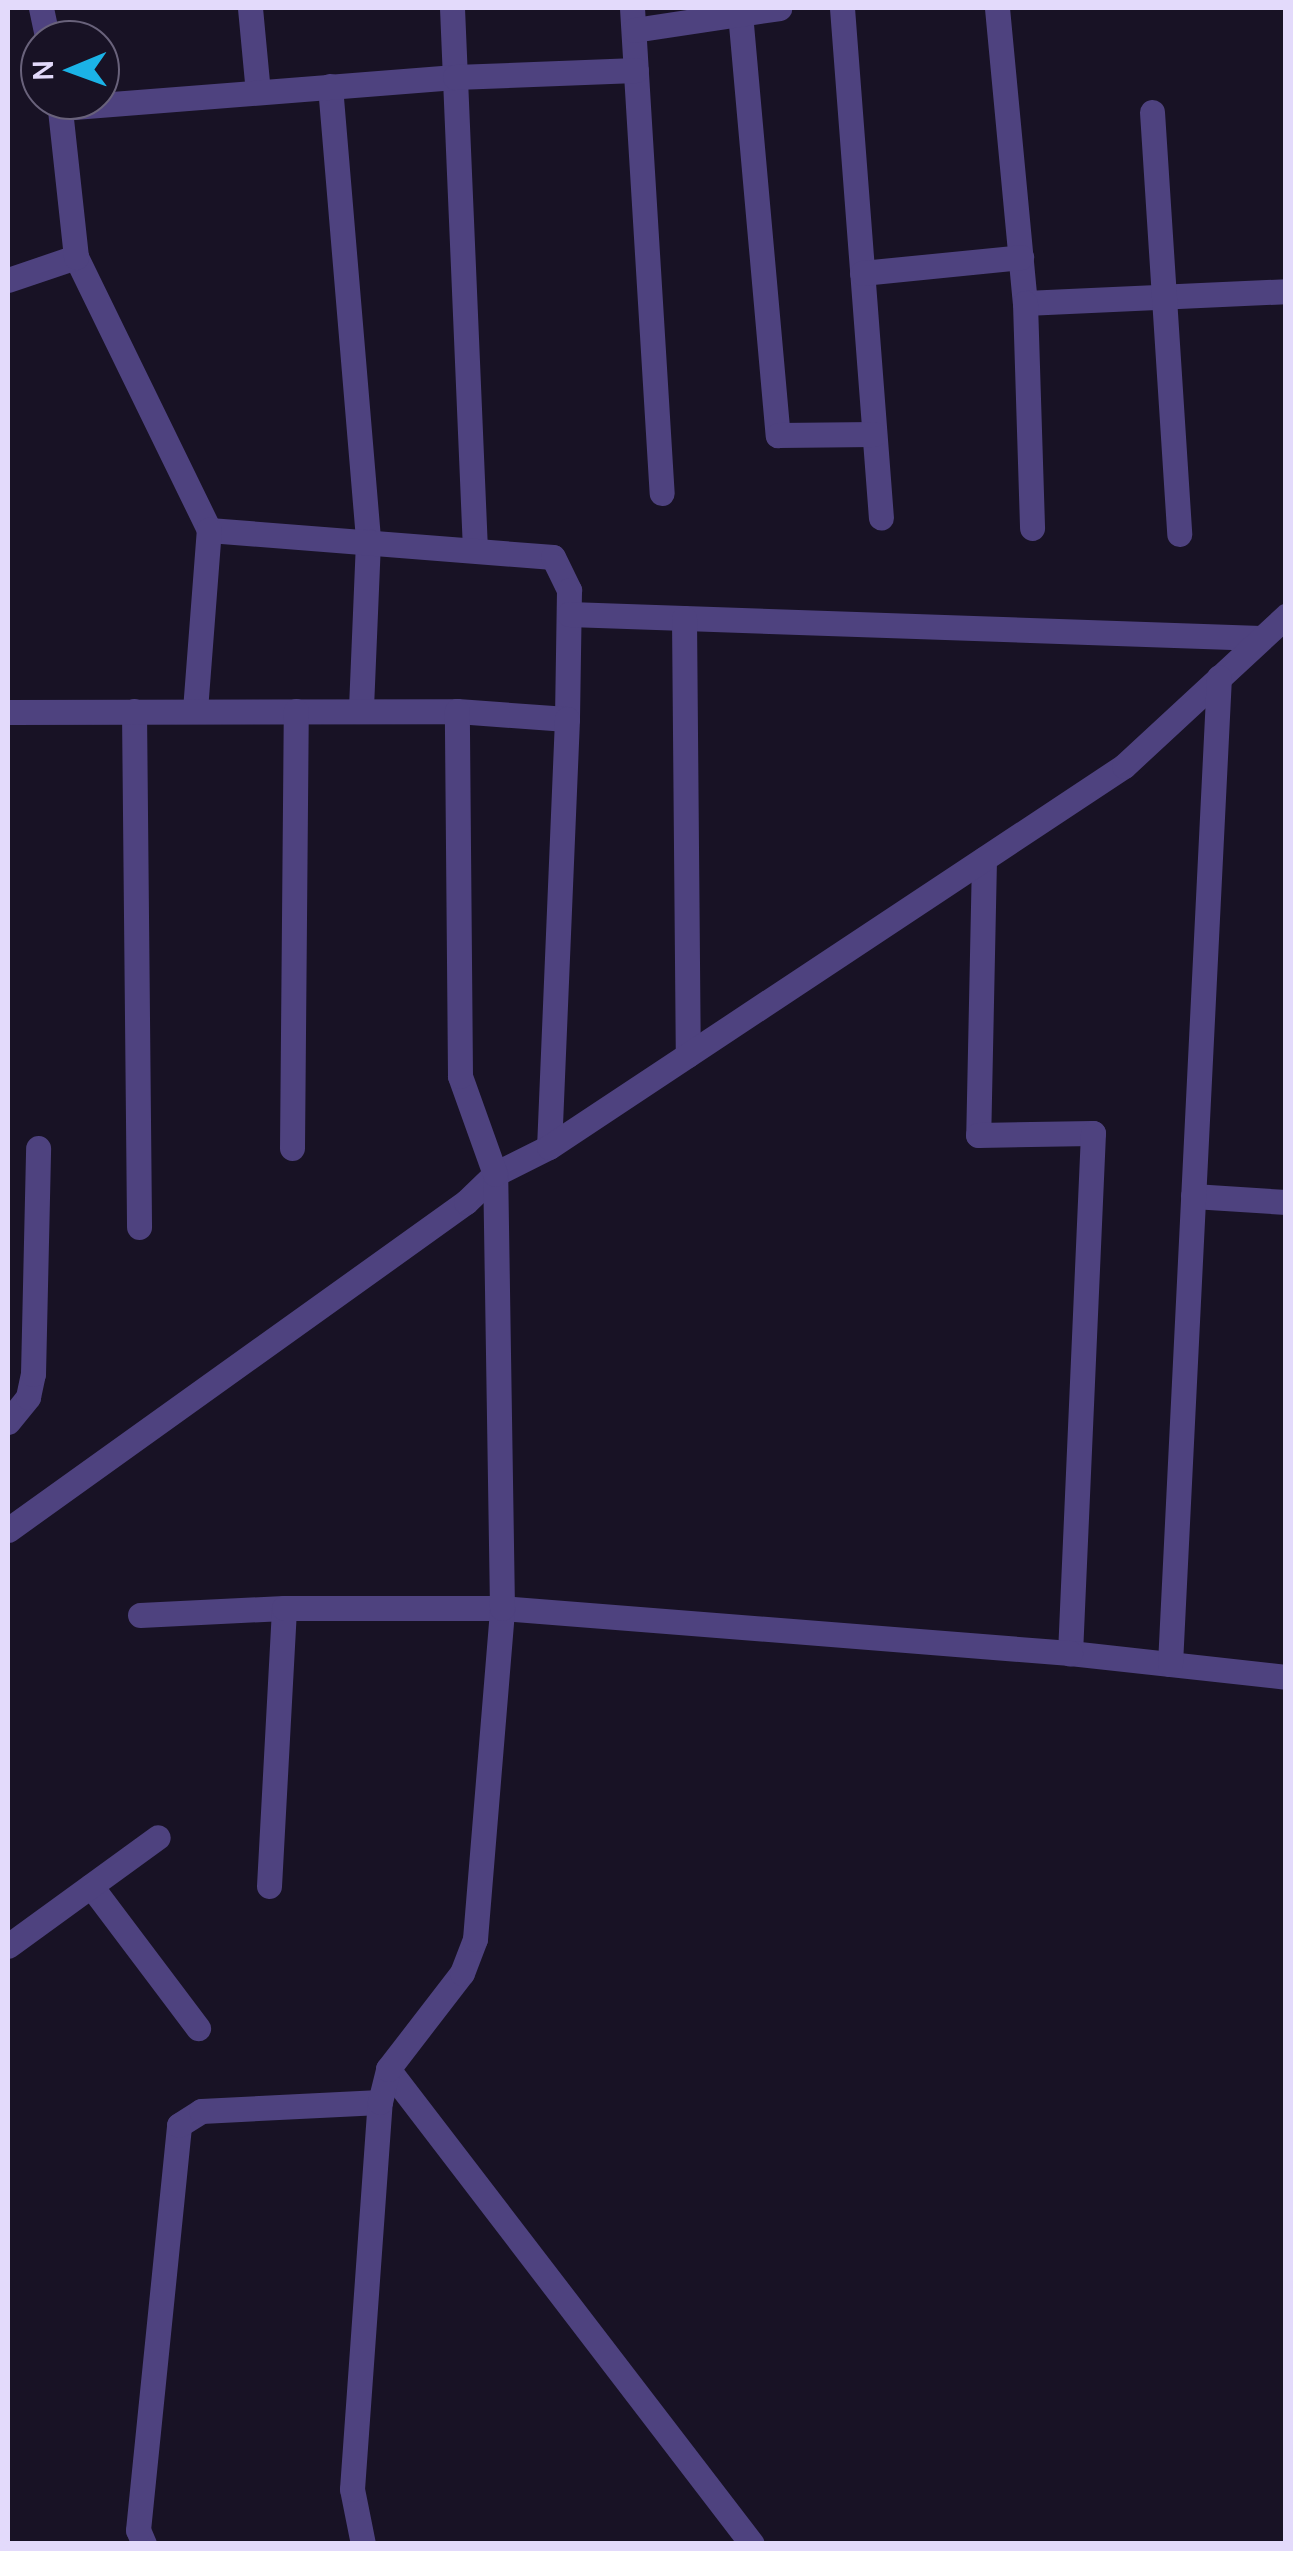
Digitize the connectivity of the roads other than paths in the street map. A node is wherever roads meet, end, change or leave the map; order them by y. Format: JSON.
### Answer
{"nodes":[{"id":1,"x":250,"y":8,"type":"edge"},
{"id":2,"x":452,"y":8,"type":"edge"},
{"id":3,"x":780,"y":8,"type":"edge"},
{"id":4,"x":842,"y":8,"type":"edge"},
{"id":5,"x":998,"y":8,"type":"edge"},
{"id":6,"x":740,"y":13,"type":"junction"},
{"id":7,"x":633,"y":19,"type":"edge"},
{"id":8,"x":636,"y":70,"type":"junction"},
{"id":9,"x":455,"y":76,"type":"junction"},
{"id":10,"x":330,"y":86,"type":"junction"},
{"id":11,"x":258,"y":92,"type":"junction"},
{"id":12,"x":120,"y":100,"type":"edge"},
{"id":13,"x":1152,"y":112,"type":"dead end"},
{"id":14,"x":62,"y":120,"type":"edge"},
{"id":15,"x":1021,"y":256,"type":"junction"},
{"id":16,"x":76,"y":257,"type":"junction"},
{"id":17,"x":862,"y":273,"type":"junction"},
{"id":18,"x":8,"y":280,"type":"edge"},
{"id":19,"x":1286,"y":291,"type":"edge"},
{"id":20,"x":1166,"y":296,"type":"junction"},
{"id":21,"x":1025,"y":303,"type":"junction"},
{"id":22,"x":874,"y":434,"type":"junction"},
{"id":23,"x":662,"y":493,"type":"dead end"},
{"id":24,"x":881,"y":518,"type":"dead end"},
{"id":25,"x":1032,"y":528,"type":"dead end"},
{"id":26,"x":209,"y":530,"type":"junction"},
{"id":27,"x":1180,"y":534,"type":"dead end"},
{"id":28,"x":368,"y":541,"type":"junction"},
{"id":29,"x":476,"y":550,"type":"junction"},
{"id":30,"x":569,"y":614,"type":"junction"},
{"id":31,"x":1286,"y":616,"type":"edge"},
{"id":32,"x":684,"y":618,"type":"junction"},
{"id":33,"x":1261,"y":638,"type":"junction"},
{"id":34,"x":1220,"y":677,"type":"junction"},
{"id":35,"x":195,"y":710,"type":"junction"},
{"id":36,"x":296,"y":710,"type":"junction"},
{"id":37,"x":134,"y":711,"type":"junction"},
{"id":38,"x":361,"y":711,"type":"junction"},
{"id":39,"x":458,"y":711,"type":"junction"},
{"id":40,"x":8,"y":712,"type":"edge"},
{"id":41,"x":566,"y":719,"type":"junction"},
{"id":42,"x":984,"y":859,"type":"junction"},
{"id":43,"x":688,"y":1055,"type":"junction"},
{"id":44,"x":549,"y":1147,"type":"junction"},
{"id":45,"x":38,"y":1148,"type":"dead end"},
{"id":46,"x":292,"y":1148,"type":"dead end"},
{"id":47,"x":495,"y":1174,"type":"junction"},
{"id":48,"x":1193,"y":1196,"type":"junction"},
{"id":49,"x":1286,"y":1202,"type":"edge"},
{"id":50,"x":138,"y":1227,"type":"dead end"},
{"id":51,"x":8,"y":1422,"type":"edge"},
{"id":52,"x":8,"y":1530,"type":"edge"},
{"id":53,"x":284,"y":1608,"type":"junction"},
{"id":54,"x":502,"y":1608,"type":"junction"},
{"id":55,"x":140,"y":1616,"type":"dead end"},
{"id":56,"x":1070,"y":1653,"type":"junction"},
{"id":57,"x":1170,"y":1664,"type":"junction"},
{"id":58,"x":1286,"y":1677,"type":"edge"},
{"id":59,"x":158,"y":1837,"type":"dead end"},
{"id":60,"x":91,"y":1886,"type":"junction"},
{"id":61,"x":269,"y":1886,"type":"dead end"},
{"id":62,"x":8,"y":1946,"type":"edge"},
{"id":63,"x":198,"y":2028,"type":"dead end"},
{"id":64,"x":388,"y":2069,"type":"junction"},
{"id":65,"x":380,"y":2102,"type":"junction"},
{"id":66,"x":144,"y":2544,"type":"edge"},
{"id":67,"x":363,"y":2544,"type":"edge"},
{"id":68,"x":752,"y":2544,"type":"edge"}],
"edges":[{"from":1,"to":11,"type":"street"},
{"from":2,"to":9,"type":"street"},
{"from":3,"to":6,"type":"street"},
{"from":4,"to":17,"type":"street"},
{"from":5,"to":15,"type":"street"},
{"from":6,"to":7,"type":"street"},
{"from":6,"to":22,"type":"street"},
{"from":7,"to":8,"type":"street"},
{"from":8,"to":9,"type":"street"},
{"from":8,"to":23,"type":"street"},
{"from":9,"to":10,"type":"street"},
{"from":9,"to":29,"type":"street"},
{"from":10,"to":11,"type":"street"},
{"from":10,"to":28,"type":"street"},
{"from":11,"to":12,"type":"street"},
{"from":13,"to":20,"type":"street"},
{"from":14,"to":16,"type":"street"},
{"from":15,"to":17,"type":"street"},
{"from":15,"to":21,"type":"street"},
{"from":16,"to":18,"type":"street"},
{"from":16,"to":26,"type":"street"},
{"from":17,"to":22,"type":"street"},
{"from":19,"to":20,"type":"street"},
{"from":20,"to":21,"type":"street"},
{"from":20,"to":27,"type":"street"},
{"from":21,"to":25,"type":"street"},
{"from":22,"to":24,"type":"street"},
{"from":26,"to":28,"type":"street"},
{"from":26,"to":35,"type":"street"},
{"from":28,"to":29,"type":"street"},
{"from":28,"to":38,"type":"street"},
{"from":29,"to":30,"type":"street"},
{"from":30,"to":32,"type":"street"},
{"from":30,"to":41,"type":"street"},
{"from":31,"to":33,"type":"street"},
{"from":32,"to":33,"type":"street"},
{"from":32,"to":43,"type":"street"},
{"from":33,"to":34,"type":"street"},
{"from":34,"to":42,"type":"street"},
{"from":34,"to":48,"type":"street"},
{"from":35,"to":36,"type":"street"},
{"from":35,"to":37,"type":"street"},
{"from":36,"to":38,"type":"street"},
{"from":36,"to":46,"type":"street"},
{"from":37,"to":40,"type":"street"},
{"from":37,"to":50,"type":"street"},
{"from":38,"to":39,"type":"street"},
{"from":39,"to":41,"type":"street"},
{"from":39,"to":47,"type":"street"},
{"from":41,"to":44,"type":"street"},
{"from":42,"to":43,"type":"street"},
{"from":42,"to":56,"type":"street"},
{"from":43,"to":44,"type":"street"},
{"from":44,"to":47,"type":"street"},
{"from":45,"to":51,"type":"street"},
{"from":47,"to":52,"type":"street"},
{"from":47,"to":54,"type":"street"},
{"from":48,"to":49,"type":"street"},
{"from":48,"to":57,"type":"street"},
{"from":53,"to":54,"type":"street"},
{"from":53,"to":55,"type":"street"},
{"from":53,"to":61,"type":"street"},
{"from":54,"to":56,"type":"street"},
{"from":54,"to":64,"type":"street"},
{"from":56,"to":57,"type":"street"},
{"from":57,"to":58,"type":"street"},
{"from":59,"to":60,"type":"street"},
{"from":60,"to":62,"type":"street"},
{"from":60,"to":63,"type":"street"},
{"from":64,"to":65,"type":"street"},
{"from":64,"to":68,"type":"street"},
{"from":65,"to":66,"type":"street"},
{"from":65,"to":67,"type":"street"}]}
